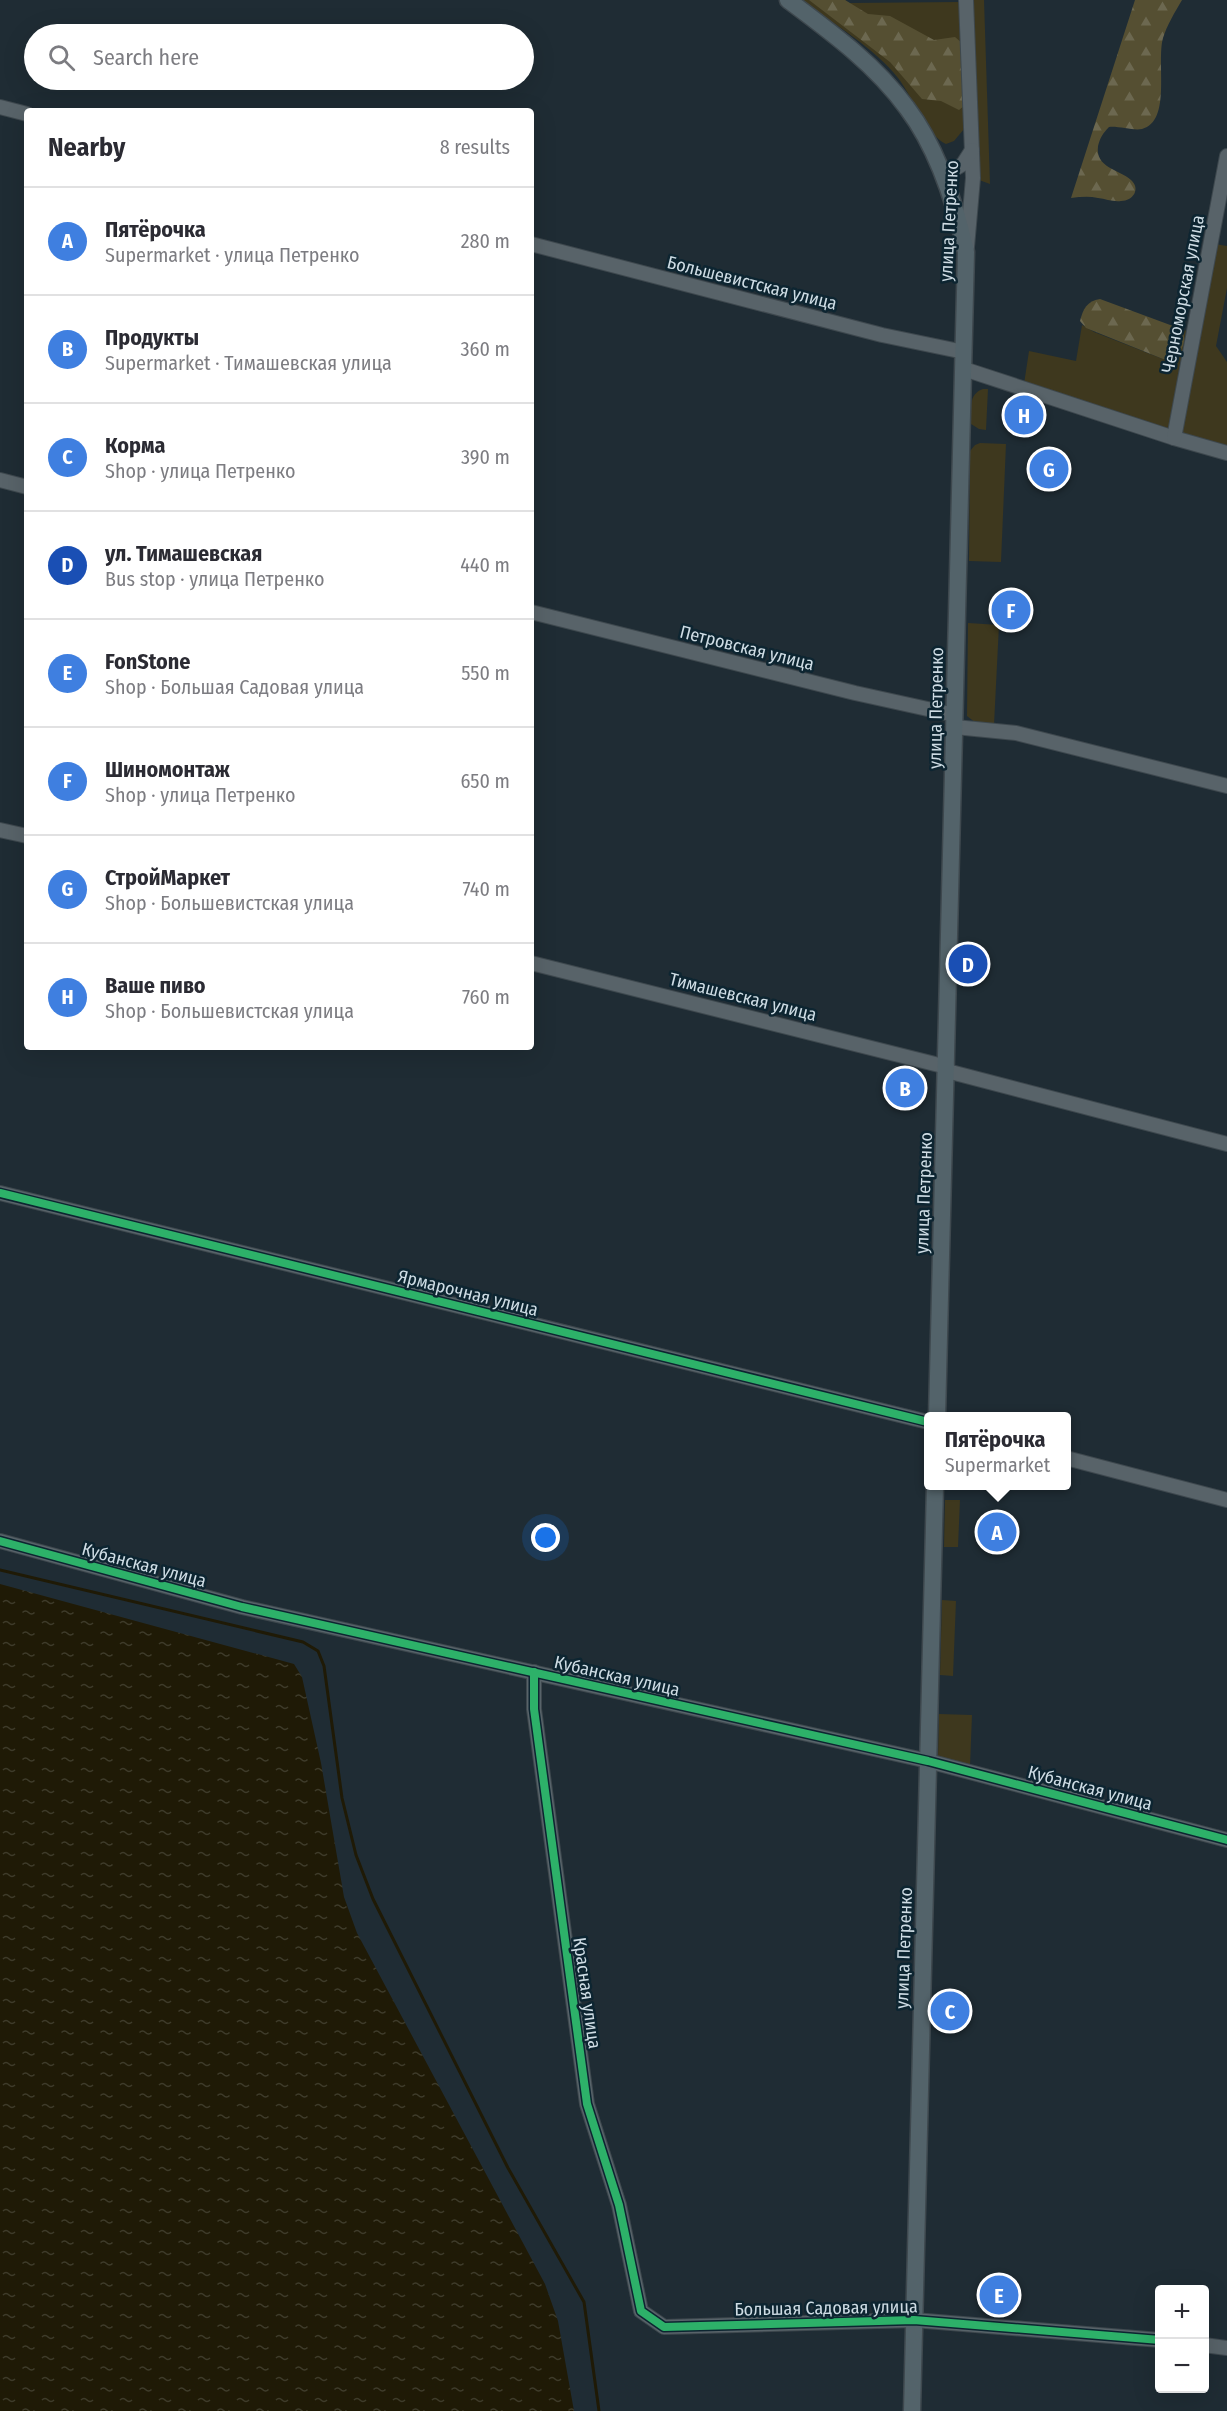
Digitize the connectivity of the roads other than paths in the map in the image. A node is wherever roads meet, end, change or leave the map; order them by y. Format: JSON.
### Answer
{"nodes":[{"id":1,"x":788,"y":0,"type":"edge"},
{"id":2,"x":966,"y":0,"type":"edge"},
{"id":3,"x":0,"y":107,"type":"edge"},
{"id":4,"x":24,"y":113,"type":"edge"},
{"id":5,"x":972,"y":150,"type":"junction"},
{"id":6,"x":1227,"y":156,"type":"edge"},
{"id":7,"x":943,"y":176,"type":"junction"},
{"id":8,"x":534,"y":245,"type":"edge"},
{"id":9,"x":966,"y":252,"type":"junction"},
{"id":10,"x":964,"y":361,"type":"junction"},
{"id":11,"x":1174,"y":438,"type":"junction"},
{"id":12,"x":1227,"y":453,"type":"edge"},
{"id":13,"x":0,"y":480,"type":"edge"},
{"id":14,"x":24,"y":486,"type":"edge"},
{"id":15,"x":534,"y":613,"type":"edge"},
{"id":16,"x":955,"y":721,"type":"junction"},
{"id":17,"x":1227,"y":786,"type":"edge"},
{"id":18,"x":0,"y":830,"type":"edge"},
{"id":19,"x":24,"y":835,"type":"edge"},
{"id":20,"x":534,"y":964,"type":"edge"},
{"id":21,"x":947,"y":1069,"type":"junction"},
{"id":22,"x":1227,"y":1144,"type":"edge"},
{"id":23,"x":0,"y":1193,"type":"edge"},
{"id":24,"x":937,"y":1412,"type":"edge"},
{"id":25,"x":924,"y":1421,"type":"edge"},
{"id":26,"x":1071,"y":1459,"type":"edge"},
{"id":27,"x":935,"y":1490,"type":"edge"},
{"id":28,"x":1227,"y":1500,"type":"edge"},
{"id":29,"x":0,"y":1541,"type":"edge"},
{"id":30,"x":534,"y":1672,"type":"junction"},
{"id":31,"x":928,"y":1761,"type":"junction"},
{"id":32,"x":1227,"y":1840,"type":"edge"},
{"id":33,"x":641,"y":2311,"type":"joint"},
{"id":34,"x":914,"y":2320,"type":"junction"},
{"id":35,"x":1155,"y":2340,"type":"edge"},
{"id":36,"x":1209,"y":2346,"type":"edge"},
{"id":37,"x":1227,"y":2348,"type":"edge"},
{"id":38,"x":912,"y":2411,"type":"edge"}],
"edges":[{"from":1,"to":7,"type":"main road"},
{"from":2,"to":5,"type":"street","name":"улица Петренко"},
{"from":3,"to":4,"type":"street"},
{"from":5,"to":7,"type":"street"},
{"from":5,"to":9,"type":"street","name":"улица Петренко"},
{"from":6,"to":11,"type":"street","name":"Черноморская улица"},
{"from":7,"to":9,"type":"main road"},
{"from":8,"to":10,"type":"street","name":"Большевистская улица"},
{"from":9,"to":10,"type":"main road","name":"улица Петренко"},
{"from":10,"to":11,"type":"street","name":"Большевистская улица"},
{"from":10,"to":16,"type":"main road","name":"улица Петренко"},
{"from":11,"to":12,"type":"street","name":"Большевистская улица"},
{"from":13,"to":14,"type":"street"},
{"from":15,"to":16,"type":"street","name":"Петровская улица"},
{"from":16,"to":17,"type":"street","name":"Петровская улица"},
{"from":16,"to":21,"type":"main road","name":"улица Петренко"},
{"from":18,"to":19,"type":"street"},
{"from":20,"to":21,"type":"street","name":"Тимашевская улица"},
{"from":21,"to":22,"type":"street","name":"Тимашевская улица"},
{"from":21,"to":24,"type":"main road","name":"улица Петренко"},
{"from":23,"to":25,"type":"street","name":"Ярмарочная улица"},
{"from":26,"to":28,"type":"street"},
{"from":27,"to":31,"type":"main road","name":"улица Петренко"},
{"from":29,"to":30,"type":"street","name":"Кубанская улица"},
{"from":30,"to":31,"type":"street","name":"Кубанская улица"},
{"from":30,"to":33,"type":"street","name":"Красная улица"},
{"from":31,"to":32,"type":"street","name":"Кубанская улица"},
{"from":31,"to":34,"type":"main road","name":"улица Петренко"},
{"from":33,"to":34,"type":"street","name":"Большая Садовая улица"},
{"from":34,"to":35,"type":"street","name":"Большая Садовая улица"},
{"from":34,"to":38,"type":"main road","name":"улица Петренко"},
{"from":36,"to":37,"type":"street"}]}
